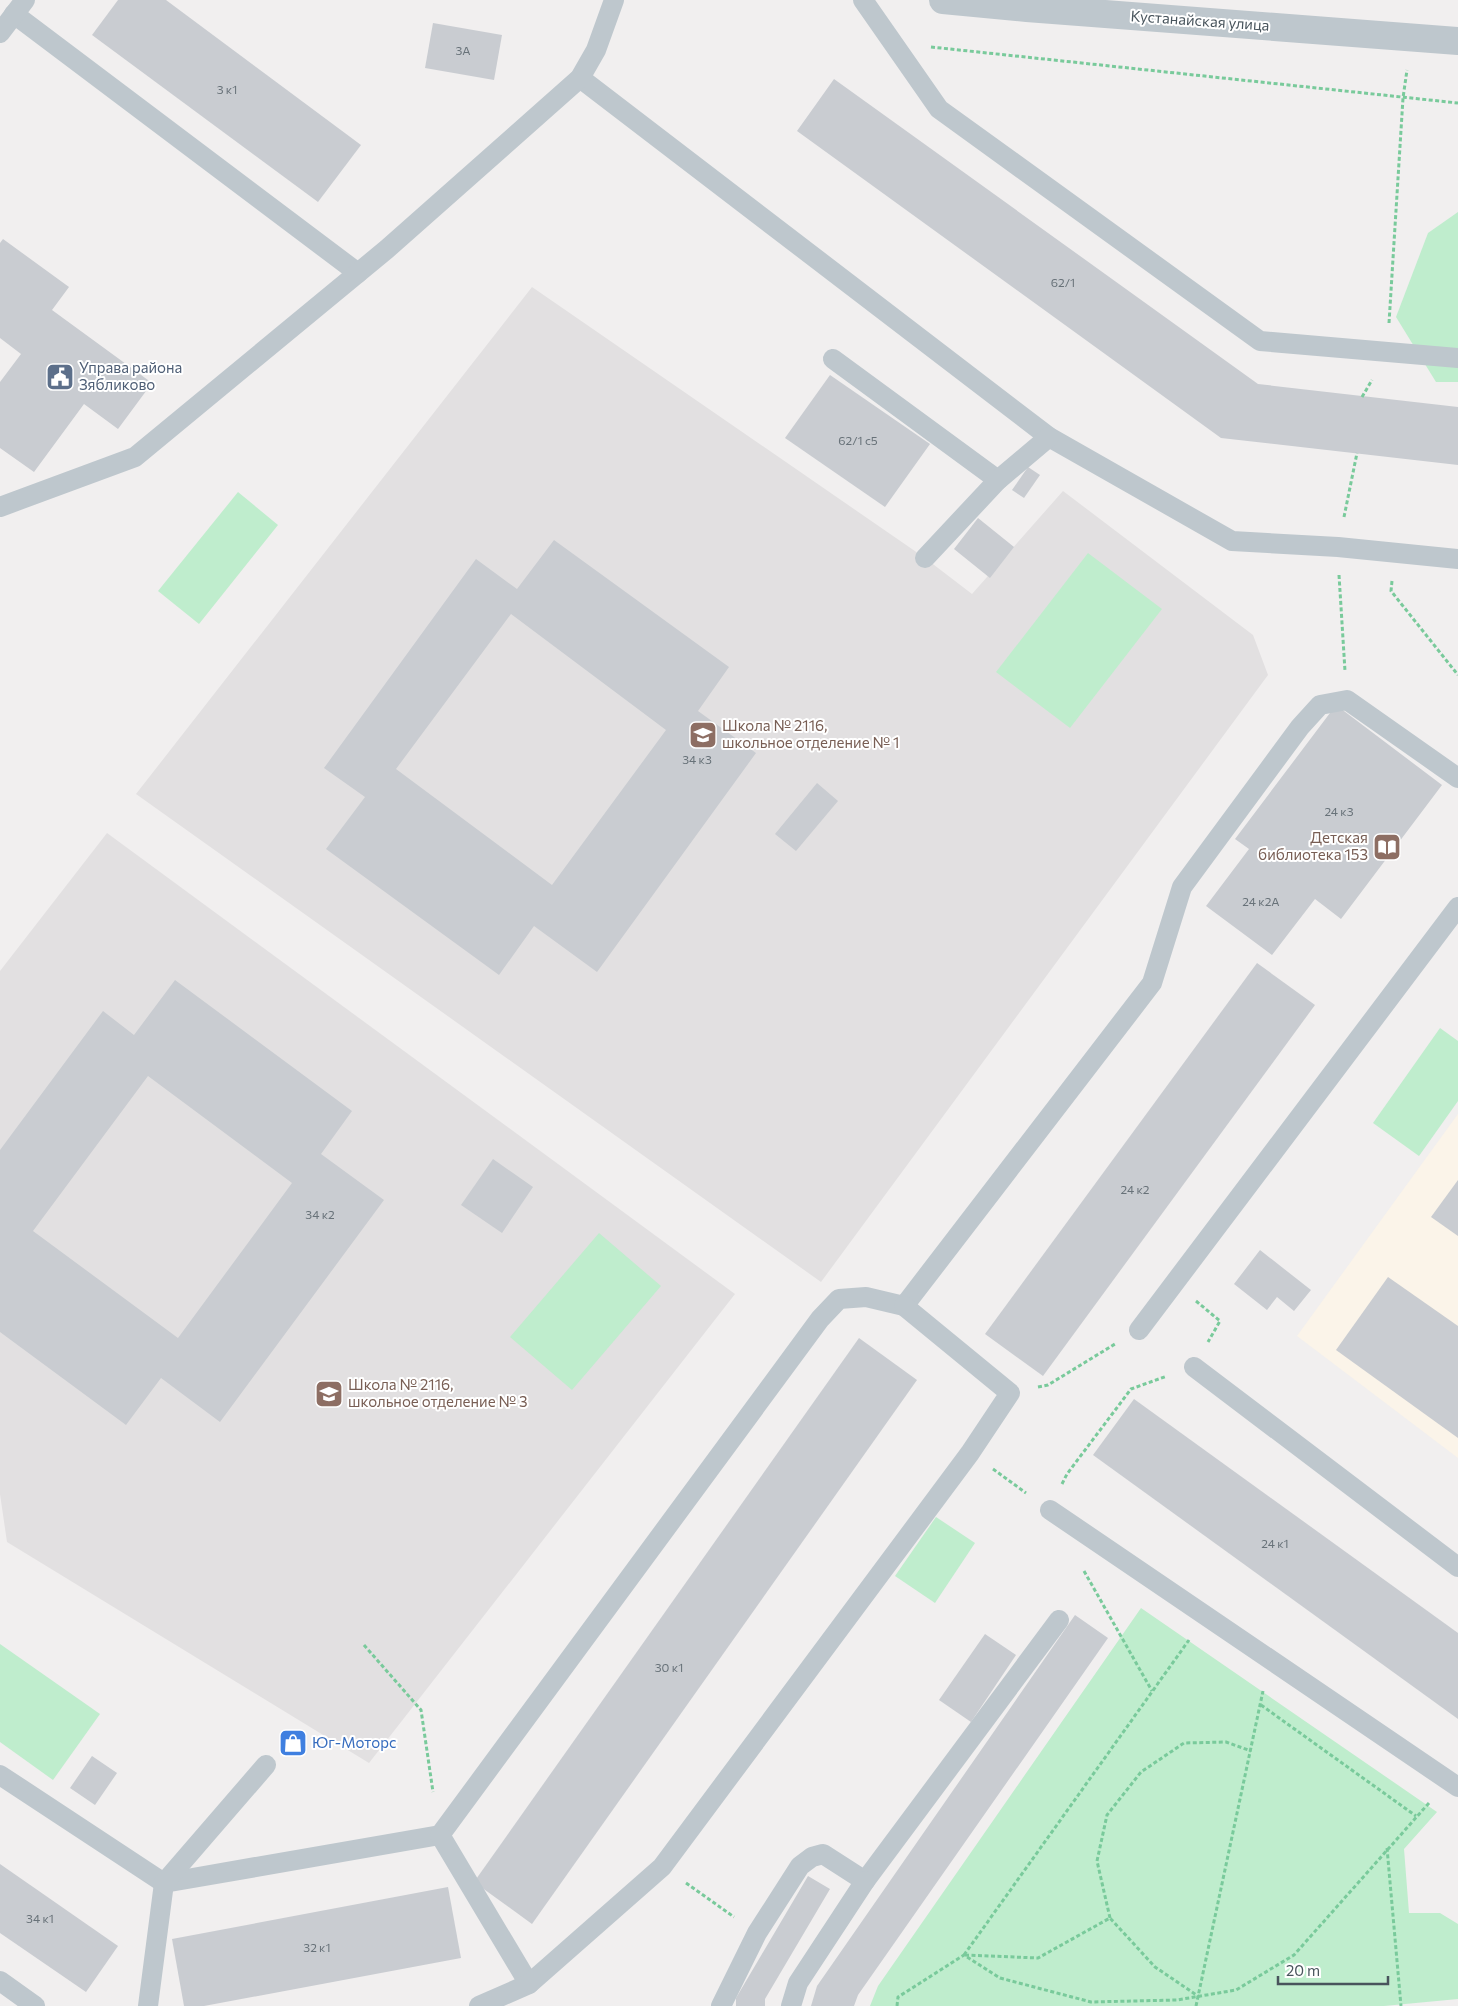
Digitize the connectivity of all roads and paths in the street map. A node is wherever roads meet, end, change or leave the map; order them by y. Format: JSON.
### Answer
{"nodes":[{"id":1,"x":614,"y":0,"type":"edge"},
{"id":2,"x":863,"y":0,"type":"edge"},
{"id":3,"x":943,"y":0,"type":"edge"},
{"id":4,"x":1030,"y":4,"type":"edge"},
{"id":5,"x":20,"y":7,"type":"edge"},
{"id":6,"x":0,"y":33,"type":"edge"},
{"id":7,"x":1413,"y":37,"type":"junction"},
{"id":8,"x":1458,"y":40,"type":"edge"},
{"id":9,"x":893,"y":43,"type":"junction"},
{"id":10,"x":580,"y":78,"type":"junction"},
{"id":11,"x":1402,"y":98,"type":"junction"},
{"id":12,"x":1458,"y":103,"type":"edge"},
{"id":13,"x":358,"y":272,"type":"junction"},
{"id":14,"x":1387,"y":352,"type":"junction"},
{"id":15,"x":1458,"y":358,"type":"edge"},
{"id":16,"x":833,"y":359,"type":"dead end"},
{"id":17,"x":1362,"y":397,"type":"dead end"},
{"id":18,"x":1050,"y":437,"type":"junction"},
{"id":19,"x":1357,"y":453,"type":"dead end"},
{"id":20,"x":998,"y":480,"type":"junction"},
{"id":21,"x":0,"y":507,"type":"edge"},
{"id":22,"x":1338,"y":547,"type":"junction"},
{"id":23,"x":1395,"y":552,"type":"junction"},
{"id":24,"x":926,"y":558,"type":"dead end"},
{"id":25,"x":1458,"y":559,"type":"edge"},
{"id":26,"x":1458,"y":675,"type":"edge"},
{"id":27,"x":1347,"y":700,"type":"junction"},
{"id":28,"x":1458,"y":778,"type":"edge"},
{"id":29,"x":1458,"y":906,"type":"edge"},
{"id":30,"x":904,"y":1306,"type":"junction"},
{"id":31,"x":1140,"y":1330,"type":"joint"},
{"id":32,"x":1194,"y":1367,"type":"joint"},
{"id":33,"x":1010,"y":1394,"type":"junction"},
{"id":34,"x":970,"y":1453,"type":"junction"},
{"id":35,"x":1050,"y":1510,"type":"junction"},
{"id":36,"x":1079,"y":1562,"type":"dead end"},
{"id":37,"x":1458,"y":1567,"type":"edge"},
{"id":38,"x":1207,"y":1616,"type":"junction"},
{"id":39,"x":1059,"y":1620,"type":"dead end"},
{"id":40,"x":364,"y":1645,"type":"dead end"},
{"id":41,"x":1270,"y":1659,"type":"junction"},
{"id":42,"x":1152,"y":1692,"type":"junction"},
{"id":43,"x":1260,"y":1705,"type":"junction"},
{"id":44,"x":1251,"y":1751,"type":"junction"},
{"id":45,"x":266,"y":1765,"type":"dead end"},
{"id":46,"x":0,"y":1774,"type":"edge"},
{"id":47,"x":1454,"y":1784,"type":"edge"},
{"id":48,"x":1416,"y":1816,"type":"junction"},
{"id":49,"x":440,"y":1835,"type":"junction"},
{"id":50,"x":1387,"y":1848,"type":"junction"},
{"id":51,"x":662,"y":1867,"type":"junction"},
{"id":52,"x":865,"y":1881,"type":"junction"},
{"id":53,"x":164,"y":1883,"type":"junction"},
{"id":54,"x":1110,"y":1918,"type":"junction"},
{"id":55,"x":757,"y":1933,"type":"junction"},
{"id":56,"x":964,"y":1955,"type":"junction"},
{"id":57,"x":0,"y":1981,"type":"edge"},
{"id":58,"x":529,"y":1984,"type":"junction"},
{"id":59,"x":1198,"y":1996,"type":"junction"},
{"id":60,"x":35,"y":2006,"type":"edge"},
{"id":61,"x":148,"y":2006,"type":"edge"},
{"id":62,"x":479,"y":2006,"type":"edge"},
{"id":63,"x":721,"y":2006,"type":"edge"},
{"id":64,"x":791,"y":2006,"type":"edge"},
{"id":65,"x":897,"y":2006,"type":"edge"},
{"id":66,"x":1196,"y":2006,"type":"edge"},
{"id":67,"x":1401,"y":2006,"type":"edge"}],
"edges":[{"from":1,"to":10,"type":"lane"},
{"from":2,"to":9,"type":"lane"},
{"from":3,"to":4,"type":"street","name":"Кустанайская улица"},
{"from":4,"to":7,"type":"street","name":"Кустанайская улица"},
{"from":5,"to":6,"type":"lane"},
{"from":5,"to":13,"type":"lane"},
{"from":7,"to":8,"type":"street","name":"Кустанайская улица"},
{"from":7,"to":11,"type":"path"},
{"from":9,"to":11,"type":"path"},
{"from":9,"to":14,"type":"lane"},
{"from":10,"to":13,"type":"lane"},
{"from":10,"to":18,"type":"lane"},
{"from":11,"to":12,"type":"path"},
{"from":11,"to":14,"type":"path"},
{"from":13,"to":21,"type":"lane"},
{"from":14,"to":15,"type":"lane"},
{"from":14,"to":17,"type":"path"},
{"from":16,"to":20,"type":"lane"},
{"from":18,"to":20,"type":"lane"},
{"from":18,"to":22,"type":"lane"},
{"from":19,"to":22,"type":"path"},
{"from":20,"to":24,"type":"lane"},
{"from":22,"to":23,"type":"lane"},
{"from":22,"to":27,"type":"path"},
{"from":23,"to":25,"type":"lane"},
{"from":23,"to":26,"type":"path"},
{"from":27,"to":28,"type":"lane"},
{"from":27,"to":30,"type":"lane"},
{"from":29,"to":31,"type":"lane"},
{"from":30,"to":33,"type":"lane"},
{"from":30,"to":49,"type":"lane"},
{"from":31,"to":33,"type":"path"},
{"from":32,"to":35,"type":"path"},
{"from":32,"to":37,"type":"lane"},
{"from":33,"to":34,"type":"lane"},
{"from":34,"to":35,"type":"path"},
{"from":34,"to":51,"type":"lane"},
{"from":35,"to":38,"type":"lane"},
{"from":36,"to":42,"type":"path"},
{"from":38,"to":41,"type":"lane"},
{"from":38,"to":42,"type":"path"},
{"from":39,"to":52,"type":"lane"},
{"from":40,"to":49,"type":"path"},
{"from":41,"to":43,"type":"path"},
{"from":41,"to":47,"type":"lane"},
{"from":42,"to":56,"type":"path"},
{"from":43,"to":44,"type":"path"},
{"from":43,"to":48,"type":"path"},
{"from":44,"to":54,"type":"path"},
{"from":44,"to":59,"type":"path"},
{"from":45,"to":53,"type":"lane"},
{"from":46,"to":53,"type":"lane"},
{"from":47,"to":48,"type":"path"},
{"from":48,"to":50,"type":"path"},
{"from":49,"to":53,"type":"lane"},
{"from":49,"to":58,"type":"lane"},
{"from":50,"to":59,"type":"path"},
{"from":50,"to":67,"type":"path"},
{"from":51,"to":55,"type":"path"},
{"from":51,"to":58,"type":"lane"},
{"from":52,"to":55,"type":"lane"},
{"from":52,"to":64,"type":"lane"},
{"from":53,"to":61,"type":"lane"},
{"from":54,"to":56,"type":"path"},
{"from":54,"to":59,"type":"path"},
{"from":55,"to":63,"type":"lane"},
{"from":56,"to":59,"type":"path"},
{"from":56,"to":65,"type":"path"},
{"from":57,"to":60,"type":"lane"},
{"from":58,"to":62,"type":"lane"},
{"from":59,"to":66,"type":"path"}]}
